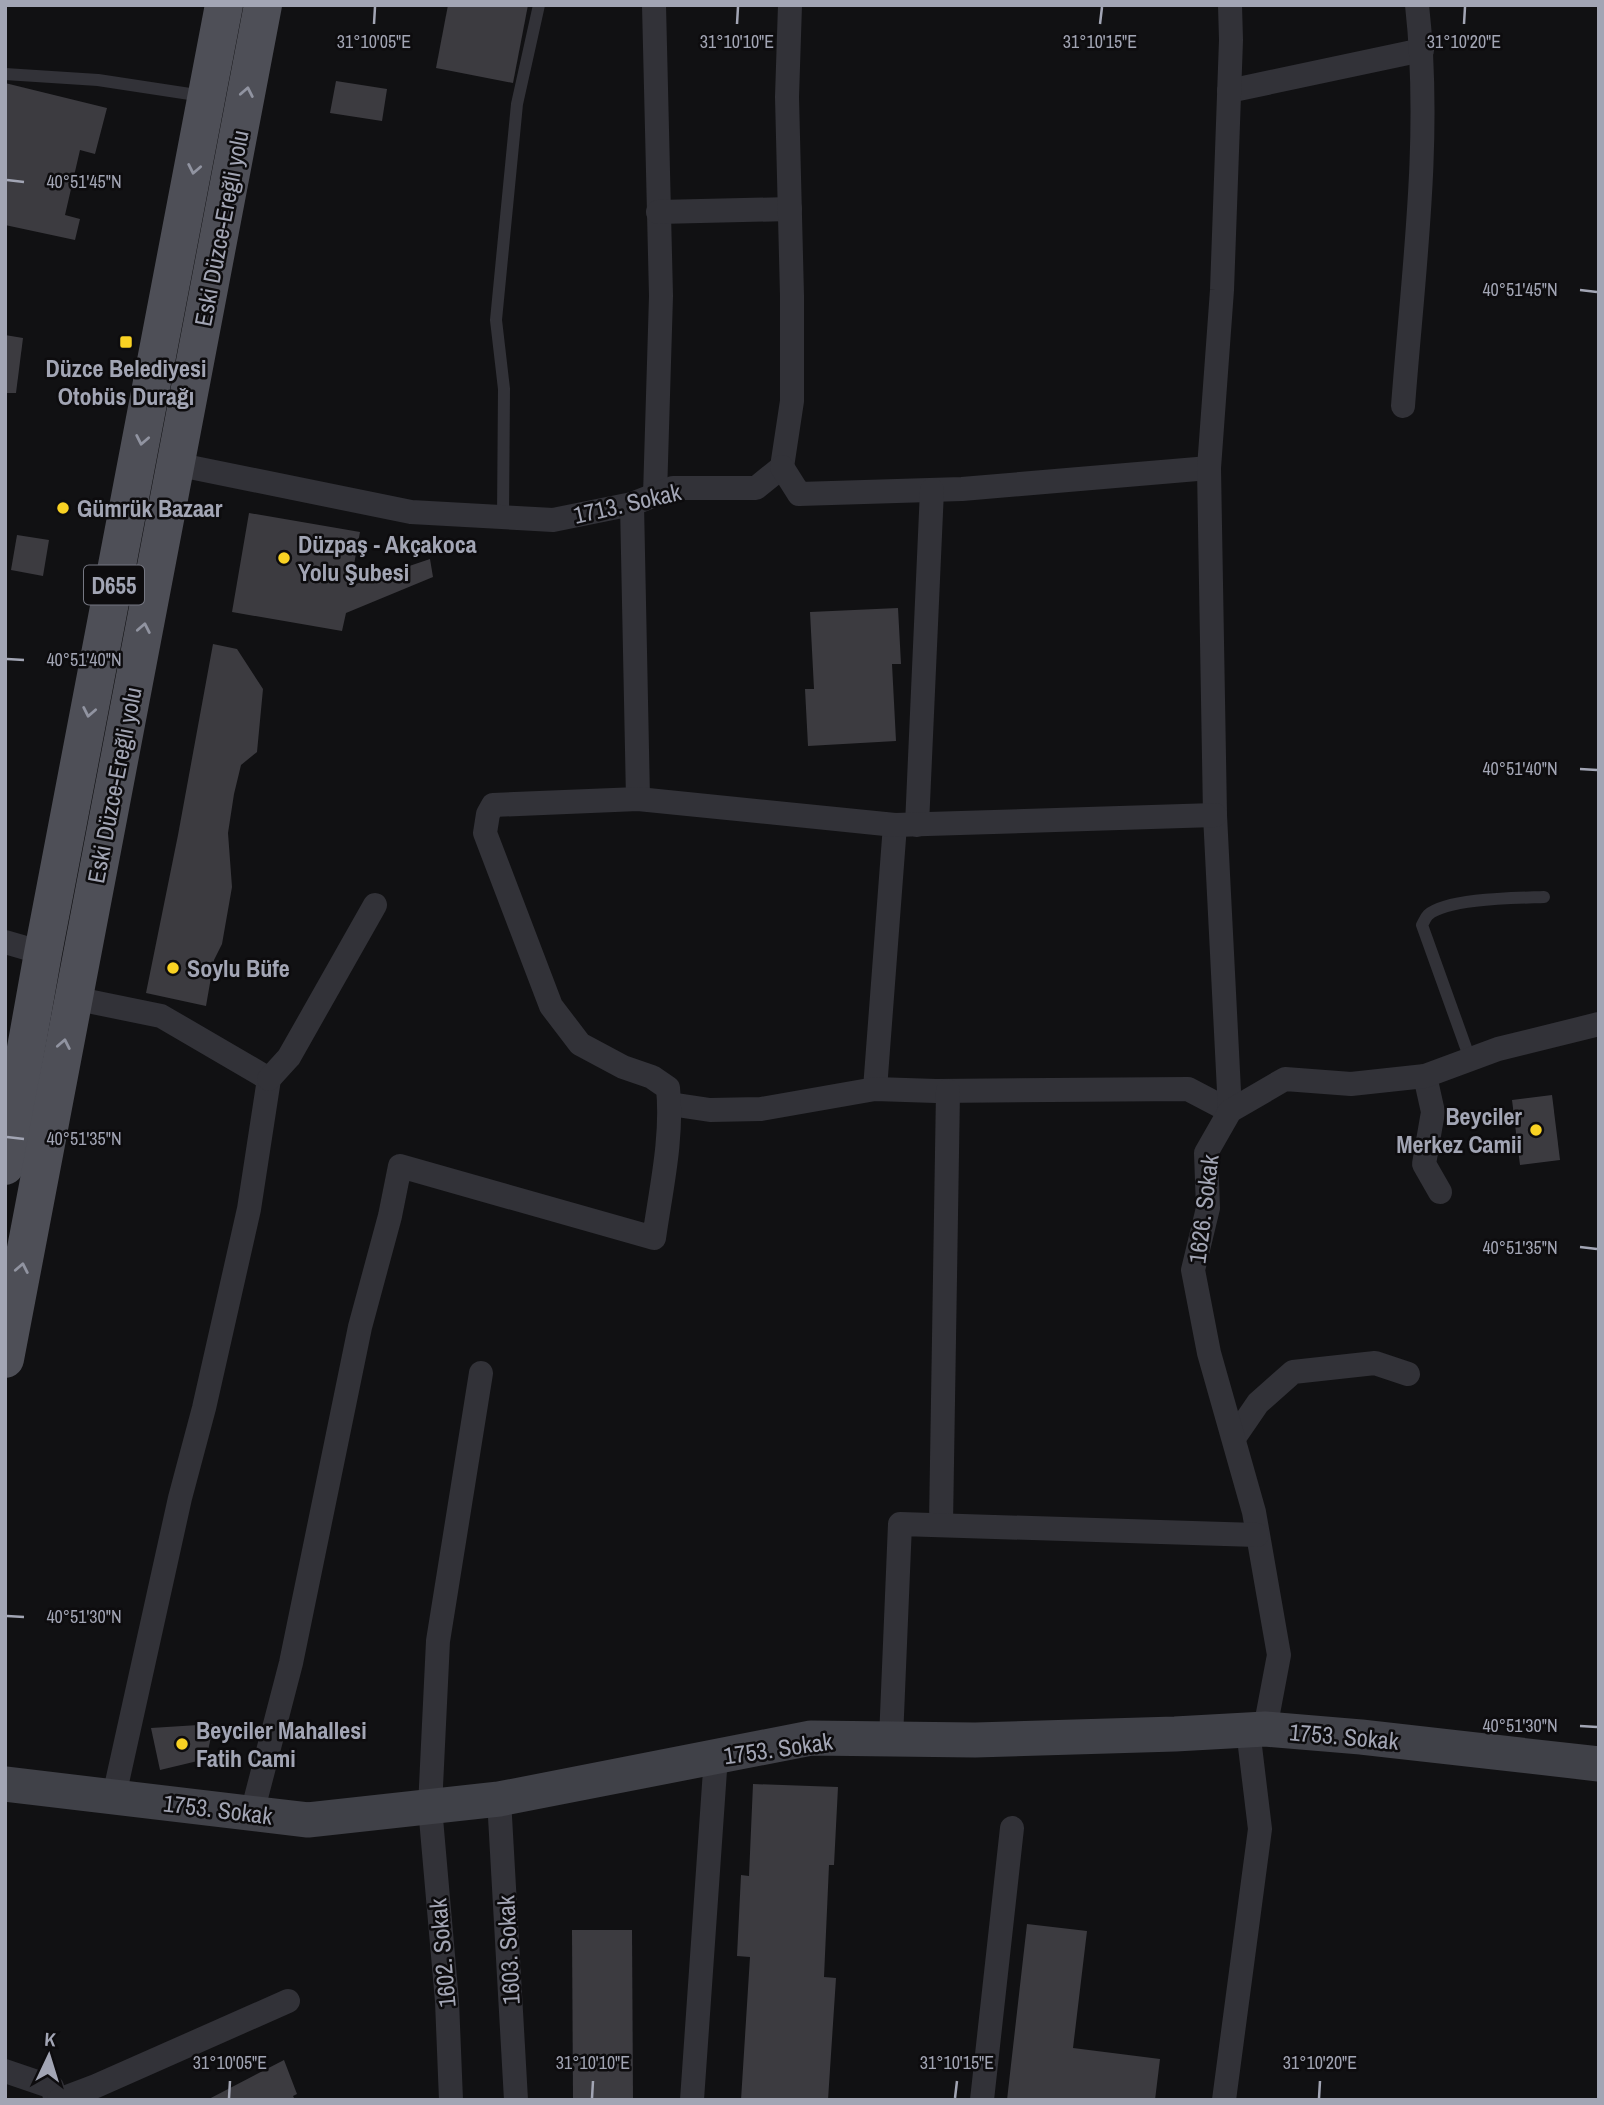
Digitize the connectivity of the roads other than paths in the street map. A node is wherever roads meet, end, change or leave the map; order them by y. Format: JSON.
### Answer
{"nodes":[{"id":1,"x":224,"y":5,"type":"edge"},
{"id":2,"x":263,"y":5,"type":"edge"},
{"id":3,"x":539,"y":5,"type":"edge"},
{"id":4,"x":654,"y":5,"type":"edge"},
{"id":5,"x":790,"y":5,"type":"edge"},
{"id":6,"x":1230,"y":5,"type":"edge"},
{"id":7,"x":1417,"y":5,"type":"edge"},
{"id":8,"x":1422,"y":50,"type":"junction"},
{"id":9,"x":5,"y":74,"type":"edge"},
{"id":10,"x":1229,"y":91,"type":"junction"},
{"id":11,"x":207,"y":97,"type":"junction"},
{"id":12,"x":790,"y":209,"type":"junction"},
{"id":13,"x":658,"y":212,"type":"junction"},
{"id":14,"x":1404,"y":406,"type":"dead end"},
{"id":15,"x":175,"y":464,"type":"junction"},
{"id":16,"x":782,"y":467,"type":"junction"},
{"id":17,"x":1209,"y":468,"type":"junction"},
{"id":18,"x":932,"y":490,"type":"junction"},
{"id":19,"x":644,"y":500,"type":"junction"},
{"id":20,"x":503,"y":517,"type":"junction"},
{"id":21,"x":638,"y":799,"type":"junction"},
{"id":22,"x":1215,"y":815,"type":"junction"},
{"id":23,"x":906,"y":825,"type":"junction"},
{"id":24,"x":1544,"y":897,"type":"dead end"},
{"id":25,"x":375,"y":905,"type":"dead end"},
{"id":26,"x":5,"y":942,"type":"edge"},
{"id":27,"x":43,"y":953,"type":"junction"},
{"id":28,"x":73,"y":998,"type":"junction"},
{"id":29,"x":1599,"y":1024,"type":"edge"},
{"id":30,"x":1471,"y":1059,"type":"junction"},
{"id":31,"x":1425,"y":1076,"type":"junction"},
{"id":32,"x":269,"y":1079,"type":"junction"},
{"id":33,"x":875,"y":1089,"type":"junction"},
{"id":34,"x":948,"y":1091,"type":"junction"},
{"id":35,"x":670,"y":1104,"type":"junction"},
{"id":36,"x":1230,"y":1111,"type":"junction"},
{"id":37,"x":5,"y":1163,"type":"edge"},
{"id":38,"x":1440,"y":1192,"type":"dead end"},
{"id":39,"x":5,"y":1359,"type":"edge"},
{"id":40,"x":481,"y":1373,"type":"dead end"},
{"id":41,"x":1408,"y":1374,"type":"dead end"},
{"id":42,"x":1234,"y":1438,"type":"junction"},
{"id":43,"x":941,"y":1524,"type":"junction"},
{"id":44,"x":1257,"y":1535,"type":"junction"},
{"id":45,"x":1256,"y":1729,"type":"junction"},
{"id":46,"x":891,"y":1739,"type":"junction"},
{"id":47,"x":716,"y":1756,"type":"junction"},
{"id":48,"x":1599,"y":1764,"type":"edge"},
{"id":49,"x":5,"y":1784,"type":"edge"},
{"id":50,"x":114,"y":1796,"type":"junction"},
{"id":51,"x":499,"y":1799,"type":"junction"},
{"id":52,"x":430,"y":1807,"type":"junction"},
{"id":53,"x":252,"y":1813,"type":"junction"},
{"id":54,"x":1012,"y":1828,"type":"dead end"},
{"id":55,"x":288,"y":2001,"type":"dead end"},
{"id":56,"x":5,"y":2071,"type":"edge"},
{"id":57,"x":57,"y":2100,"type":"edge"},
{"id":58,"x":452,"y":2100,"type":"edge"},
{"id":59,"x":516,"y":2100,"type":"edge"},
{"id":60,"x":692,"y":2100,"type":"edge"},
{"id":61,"x":982,"y":2100,"type":"edge"},
{"id":62,"x":1224,"y":2100,"type":"edge"}],
"edges":[{"from":1,"to":11,"type":"main road","name":"Eski Düzce-Ereğli yolu","number":"D655"},
{"from":15,"to":2,"type":"main road","name":"Eski Düzce-Ereğli yolu","one_way":true},
{"from":3,"to":20,"type":"lane"},
{"from":4,"to":13,"type":"street"},
{"from":5,"to":12,"type":"street"},
{"from":6,"to":10,"type":"street"},
{"from":7,"to":8,"type":"street"},
{"from":8,"to":10,"type":"street"},
{"from":8,"to":14,"type":"street"},
{"from":9,"to":11,"type":"lane"},
{"from":10,"to":17,"type":"street"},
{"from":11,"to":27,"type":"main road","name":"Eski Düzce-Ereğli yolu","number":"D655","one_way":true},
{"from":12,"to":13,"type":"street"},
{"from":12,"to":16,"type":"street"},
{"from":13,"to":19,"type":"street"},
{"from":15,"to":20,"type":"street","name":"1713. Sokak"},
{"from":28,"to":15,"type":"main road","name":"Eski Düzce-Ereğli yolu","one_way":true},
{"from":16,"to":18,"type":"street"},
{"from":16,"to":19,"type":"street","name":"1713. Sokak"},
{"from":17,"to":18,"type":"street"},
{"from":17,"to":22,"type":"street"},
{"from":18,"to":23,"type":"street"},
{"from":19,"to":20,"type":"street","name":"1713. Sokak"},
{"from":19,"to":21,"type":"street"},
{"from":21,"to":23,"type":"street"},
{"from":21,"to":35,"type":"street"},
{"from":22,"to":23,"type":"street"},
{"from":22,"to":36,"type":"street"},
{"from":23,"to":33,"type":"street"},
{"from":24,"to":30,"type":"lane"},
{"from":25,"to":32,"type":"street"},
{"from":26,"to":27,"type":"street"},
{"from":27,"to":37,"type":"main road","name":"Eski Düzce-Ereğli yolu","number":"D655"},
{"from":28,"to":32,"type":"street"},
{"from":39,"to":28,"type":"main road","name":"Eski Düzce-Ereğli yolu","one_way":true},
{"from":29,"to":30,"type":"street"},
{"from":30,"to":31,"type":"street"},
{"from":31,"to":36,"type":"street"},
{"from":31,"to":38,"type":"street"},
{"from":32,"to":50,"type":"street"},
{"from":33,"to":34,"type":"street"},
{"from":33,"to":35,"type":"street"},
{"from":34,"to":36,"type":"street"},
{"from":34,"to":43,"type":"street"},
{"from":35,"to":53,"type":"street"},
{"from":36,"to":42,"type":"street","name":"1626. Sokak"},
{"from":40,"to":52,"type":"street","name":"1602. Sokak"},
{"from":41,"to":42,"type":"street"},
{"from":42,"to":44,"type":"street","name":"1626. Sokak"},
{"from":43,"to":44,"type":"street"},
{"from":43,"to":46,"type":"street"},
{"from":44,"to":45,"type":"street","name":"1626. Sokak"},
{"from":45,"to":46,"type":"street","name":"1753. Sokak"},
{"from":45,"to":48,"type":"street","name":"1753. Sokak"},
{"from":45,"to":62,"type":"street","name":"1626. Sokak"},
{"from":46,"to":47,"type":"street","name":"1753. Sokak"},
{"from":47,"to":51,"type":"street","name":"1753. Sokak"},
{"from":47,"to":60,"type":"street"},
{"from":49,"to":50,"type":"street","name":"1753. Sokak"},
{"from":50,"to":53,"type":"street","name":"1753. Sokak"},
{"from":51,"to":52,"type":"street","name":"1753. Sokak"},
{"from":51,"to":59,"type":"street","name":"1603. Sokak"},
{"from":52,"to":53,"type":"street","name":"1753. Sokak"},
{"from":52,"to":58,"type":"street","name":"1602. Sokak"},
{"from":54,"to":61,"type":"street"},
{"from":55,"to":57,"type":"street"},
{"from":56,"to":57,"type":"street"}]}
